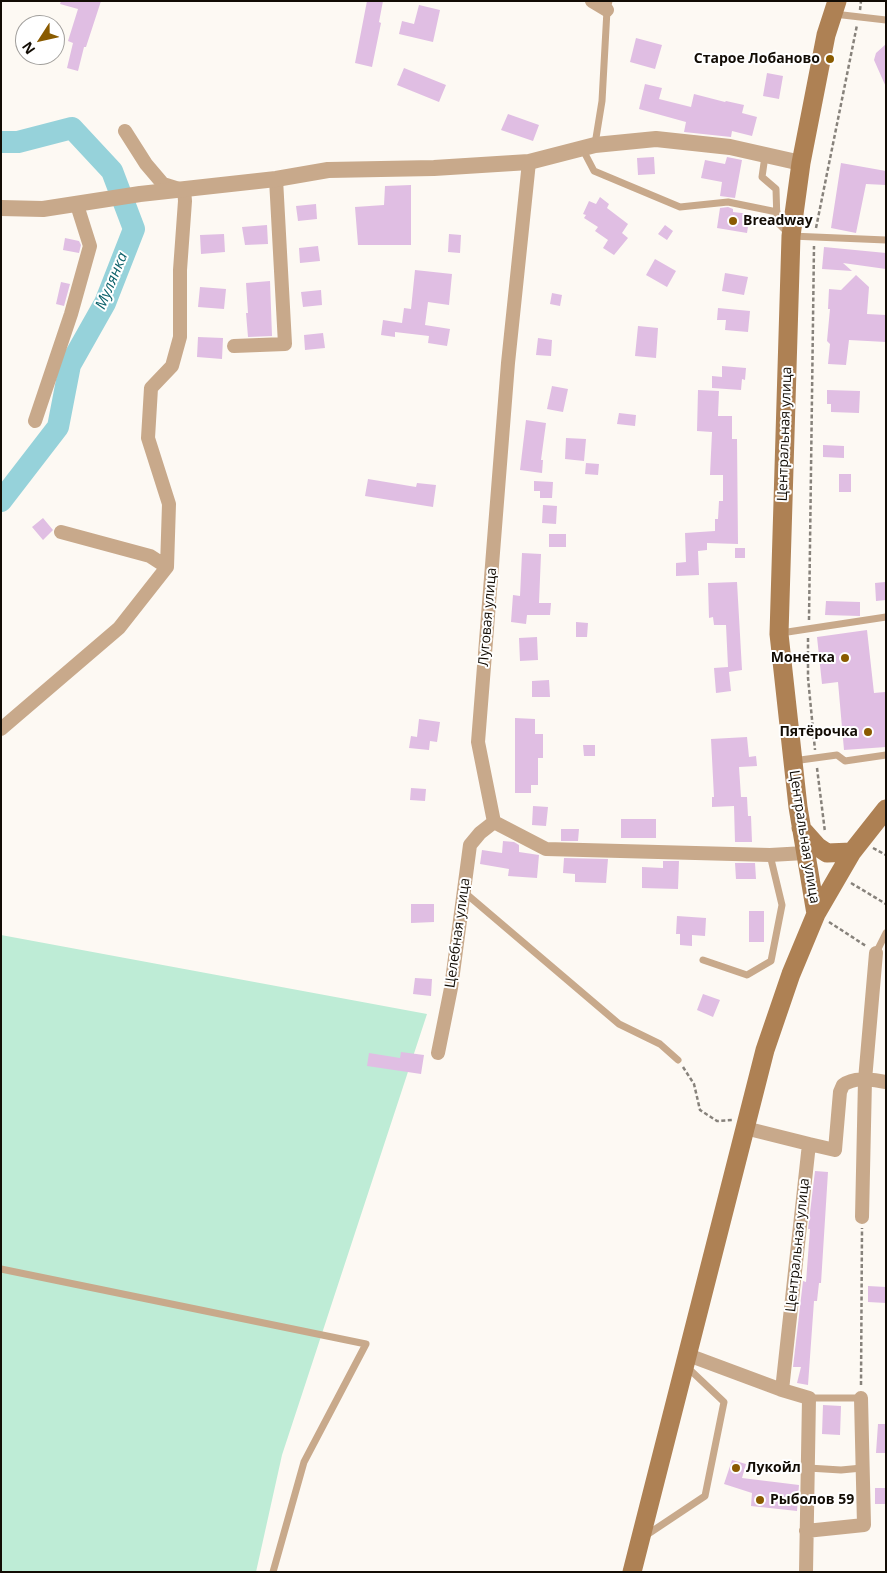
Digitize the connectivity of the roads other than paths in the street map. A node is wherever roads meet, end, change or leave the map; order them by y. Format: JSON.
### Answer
{"nodes":[{"id":1,"x":592,"y":1,"type":"edge"},
{"id":2,"x":608,"y":6,"type":"edge"},
{"id":3,"x":835,"y":8,"type":"edge"},
{"id":4,"x":886,"y":20,"type":"edge"},
{"id":5,"x":125,"y":131,"type":"dead end"},
{"id":6,"x":588,"y":146,"type":"junction"},
{"id":7,"x":766,"y":155,"type":"junction"},
{"id":8,"x":529,"y":162,"type":"junction"},
{"id":9,"x":802,"y":163,"type":"junction"},
{"id":10,"x":276,"y":179,"type":"junction"},
{"id":11,"x":182,"y":189,"type":"junction"},
{"id":12,"x":77,"y":205,"type":"junction"},
{"id":13,"x":1,"y":208,"type":"edge"},
{"id":14,"x":777,"y":212,"type":"junction"},
{"id":15,"x":791,"y":236,"type":"junction"},
{"id":16,"x":886,"y":240,"type":"edge"},
{"id":17,"x":234,"y":346,"type":"dead end"},
{"id":18,"x":35,"y":421,"type":"dead end"},
{"id":19,"x":61,"y":532,"type":"dead end"},
{"id":20,"x":167,"y":567,"type":"junction"},
{"id":21,"x":886,"y":616,"type":"edge"},
{"id":22,"x":778,"y":634,"type":"junction"},
{"id":23,"x":1,"y":729,"type":"edge"},
{"id":24,"x":886,"y":755,"type":"edge"},
{"id":25,"x":793,"y":761,"type":"junction"},
{"id":26,"x":886,"y":809,"type":"edge"},
{"id":27,"x":494,"y":822,"type":"junction"},
{"id":28,"x":801,"y":828,"type":"junction"},
{"id":29,"x":852,"y":852,"type":"junction"},
{"id":30,"x":806,"y":853,"type":"junction"},
{"id":31,"x":770,"y":855,"type":"junction"},
{"id":32,"x":464,"y":892,"type":"junction"},
{"id":33,"x":816,"y":914,"type":"junction"},
{"id":34,"x":886,"y":933,"type":"edge"},
{"id":35,"x":876,"y":953,"type":"joint"},
{"id":36,"x":703,"y":960,"type":"dead end"},
{"id":37,"x":438,"y":1053,"type":"dead end"},
{"id":38,"x":678,"y":1060,"type":"road end"},
{"id":39,"x":865,"y":1080,"type":"junction"},
{"id":40,"x":886,"y":1082,"type":"edge"},
{"id":41,"x":745,"y":1128,"type":"junction"},
{"id":42,"x":809,"y":1144,"type":"junction"},
{"id":43,"x":862,"y":1217,"type":"road end"},
{"id":44,"x":1,"y":1269,"type":"edge"},
{"id":45,"x":687,"y":1360,"type":"junction"},
{"id":46,"x":782,"y":1390,"type":"junction"},
{"id":47,"x":809,"y":1398,"type":"junction"},
{"id":48,"x":860,"y":1398,"type":"joint"},
{"id":49,"x":808,"y":1468,"type":"junction"},
{"id":50,"x":862,"y":1468,"type":"junction"},
{"id":51,"x":806,"y":1531,"type":"junction"},
{"id":52,"x":640,"y":1539,"type":"junction"},
{"id":53,"x":273,"y":1572,"type":"edge"},
{"id":54,"x":632,"y":1572,"type":"edge"},
{"id":55,"x":806,"y":1572,"type":"edge"}],
"edges":[{"from":1,"to":2,"type":"street"},
{"from":2,"to":6,"type":"lane"},
{"from":3,"to":4,"type":"lane"},
{"from":3,"to":9,"type":"main road","name":"Центральная улица"},
{"from":5,"to":11,"type":"street"},
{"from":6,"to":7,"type":"street"},
{"from":6,"to":8,"type":"street"},
{"from":6,"to":14,"type":"lane"},
{"from":7,"to":9,"type":"street"},
{"from":7,"to":14,"type":"lane"},
{"from":8,"to":10,"type":"street"},
{"from":8,"to":27,"type":"street","name":"Луговая улица"},
{"from":9,"to":15,"type":"main road","name":"Центральная улица"},
{"from":10,"to":11,"type":"street"},
{"from":10,"to":17,"type":"street"},
{"from":11,"to":12,"type":"street"},
{"from":11,"to":20,"type":"street"},
{"from":12,"to":13,"type":"street"},
{"from":12,"to":18,"type":"street"},
{"from":14,"to":15,"type":"lane"},
{"from":15,"to":16,"type":"lane"},
{"from":15,"to":22,"type":"main road","name":"Центральная улица"},
{"from":19,"to":20,"type":"street"},
{"from":20,"to":23,"type":"street"},
{"from":21,"to":22,"type":"lane"},
{"from":22,"to":25,"type":"main road","name":"Центральная улица"},
{"from":24,"to":25,"type":"lane"},
{"from":25,"to":28,"type":"main road","name":"Центральная улица"},
{"from":26,"to":29,"type":"main road"},
{"from":27,"to":31,"type":"street"},
{"from":27,"to":32,"type":"street","name":"Целебная улица"},
{"from":28,"to":29,"type":"main road"},
{"from":28,"to":30,"type":"main road","name":"Центральная улица"},
{"from":29,"to":33,"type":"main road"},
{"from":30,"to":31,"type":"street"},
{"from":30,"to":33,"type":"main road","name":"Центральная улица"},
{"from":31,"to":36,"type":"lane"},
{"from":32,"to":37,"type":"street","name":"Целебная улица"},
{"from":32,"to":38,"type":"lane"},
{"from":33,"to":41,"type":"main road"},
{"from":34,"to":35,"type":"lane"},
{"from":35,"to":39,"type":"street"},
{"from":39,"to":40,"type":"street"},
{"from":39,"to":42,"type":"street"},
{"from":39,"to":43,"type":"street"},
{"from":41,"to":42,"type":"street"},
{"from":41,"to":45,"type":"main road"},
{"from":42,"to":46,"type":"street","name":"Центральная улица"},
{"from":44,"to":53,"type":"lane"},
{"from":45,"to":46,"type":"street"},
{"from":45,"to":52,"type":"main road"},
{"from":45,"to":52,"type":"lane"},
{"from":46,"to":47,"type":"street"},
{"from":47,"to":48,"type":"lane"},
{"from":47,"to":49,"type":"street"},
{"from":48,"to":50,"type":"street"},
{"from":49,"to":50,"type":"lane"},
{"from":49,"to":51,"type":"street"},
{"from":50,"to":51,"type":"street"},
{"from":51,"to":55,"type":"street"},
{"from":52,"to":54,"type":"main road"}]}
